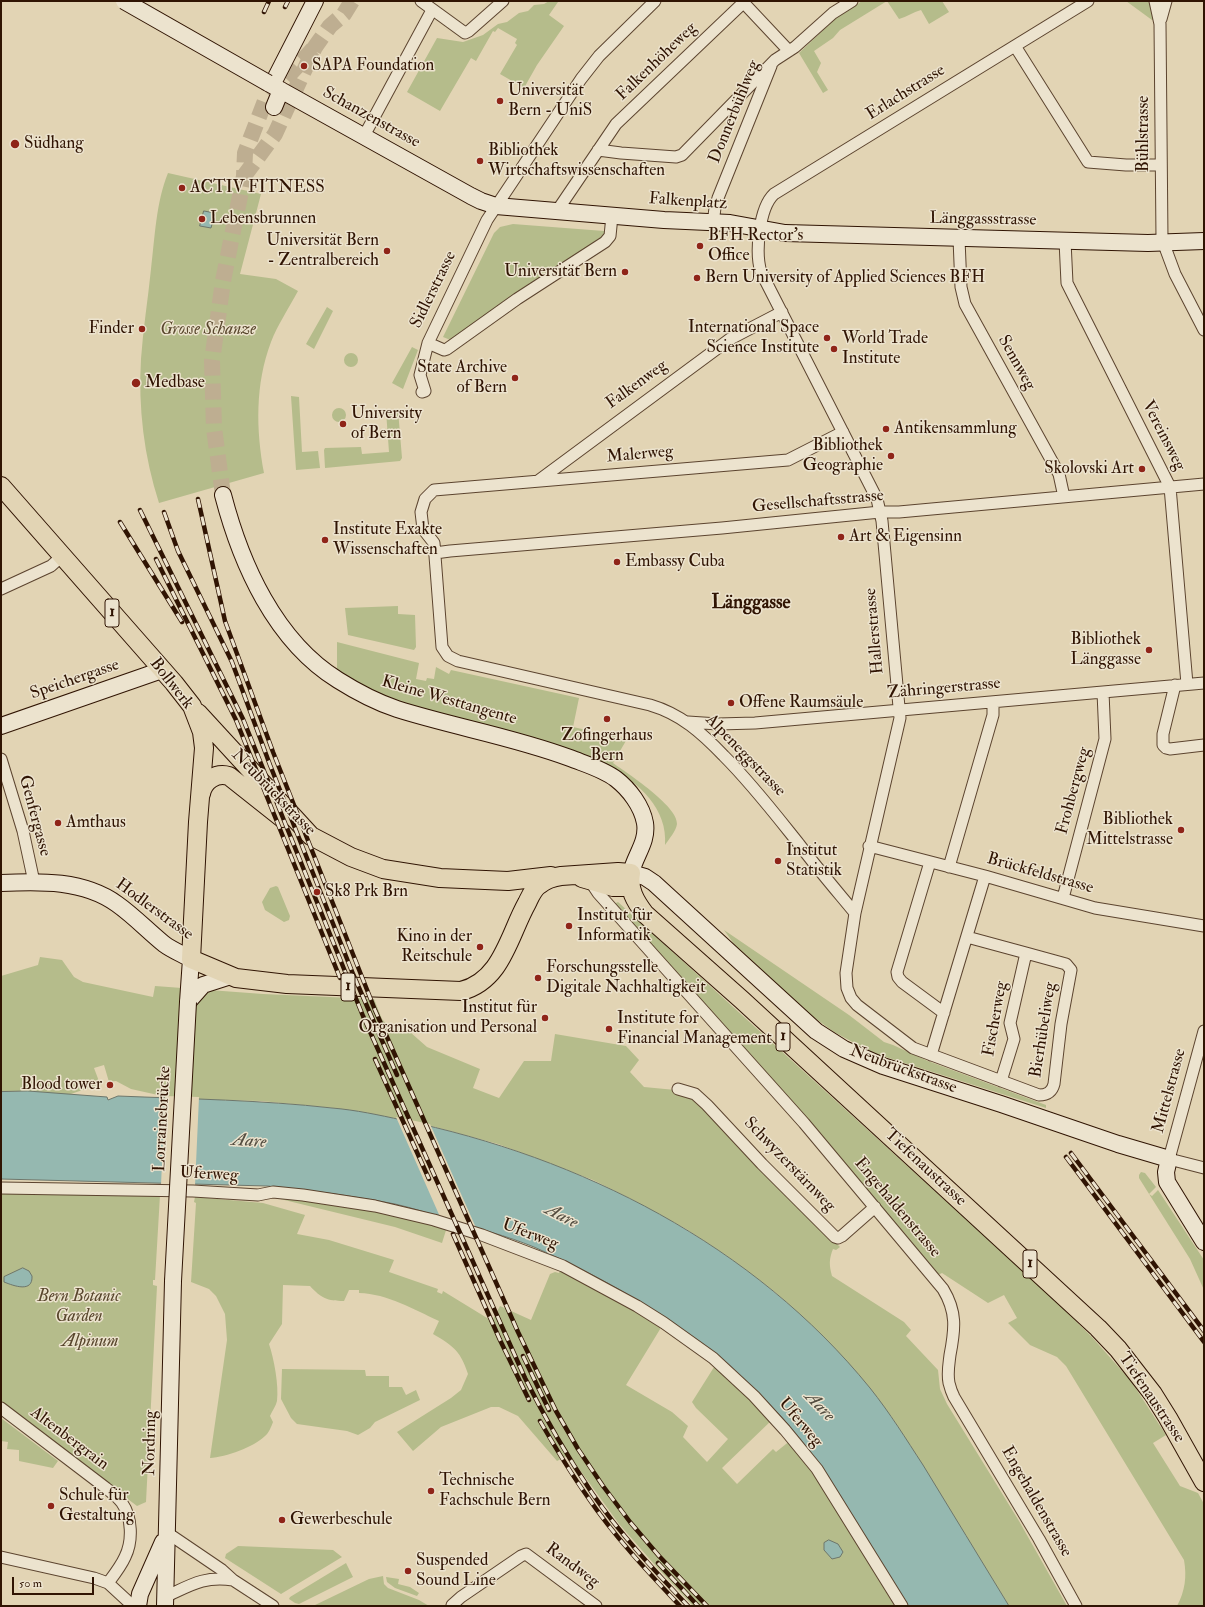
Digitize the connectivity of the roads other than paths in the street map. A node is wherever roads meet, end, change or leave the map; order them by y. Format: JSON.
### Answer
{"nodes":[{"id":1,"x":124,"y":1,"type":"edge"},
{"id":2,"x":315,"y":1,"type":"edge"},
{"id":3,"x":421,"y":1,"type":"edge"},
{"id":4,"x":503,"y":1,"type":"edge"},
{"id":5,"x":655,"y":1,"type":"edge"},
{"id":6,"x":852,"y":1,"type":"edge"},
{"id":7,"x":1088,"y":1,"type":"edge"},
{"id":8,"x":1155,"y":1,"type":"edge"},
{"id":9,"x":1166,"y":1,"type":"edge"},
{"id":10,"x":743,"y":2,"type":"edge"},
{"id":11,"x":432,"y":10,"type":"junction"},
{"id":12,"x":1160,"y":24,"type":"junction"},
{"id":13,"x":1014,"y":46,"type":"junction"},
{"id":14,"x":789,"y":51,"type":"junction"},
{"id":15,"x":772,"y":64,"type":"junction"},
{"id":16,"x":274,"y":86,"type":"junction"},
{"id":17,"x":274,"y":107,"type":"dead end"},
{"id":18,"x":364,"y":136,"type":"junction"},
{"id":19,"x":598,"y":150,"type":"junction"},
{"id":20,"x":1161,"y":165,"type":"junction"},
{"id":21,"x":496,"y":206,"type":"junction"},
{"id":22,"x":557,"y":211,"type":"junction"},
{"id":23,"x":612,"y":216,"type":"junction"},
{"id":24,"x":713,"y":222,"type":"junction"},
{"id":25,"x":761,"y":229,"type":"junction"},
{"id":26,"x":959,"y":239,"type":"junction"},
{"id":27,"x":1065,"y":241,"type":"junction"},
{"id":28,"x":1204,"y":241,"type":"edge"},
{"id":29,"x":1163,"y":243,"type":"junction"},
{"id":30,"x":782,"y":312,"type":"junction"},
{"id":31,"x":1204,"y":330,"type":"edge"},
{"id":32,"x":428,"y":343,"type":"junction"},
{"id":33,"x":422,"y":392,"type":"dead end"},
{"id":34,"x":843,"y":432,"type":"junction"},
{"id":35,"x":538,"y":481,"type":"junction"},
{"id":36,"x":1204,"y":484,"type":"edge"},
{"id":37,"x":1,"y":486,"type":"edge"},
{"id":38,"x":1170,"y":487,"type":"junction"},
{"id":39,"x":223,"y":495,"type":"tunnel mouth"},
{"id":40,"x":1064,"y":497,"type":"junction"},
{"id":41,"x":880,"y":512,"type":"junction"},
{"id":42,"x":435,"y":553,"type":"junction"},
{"id":43,"x":62,"y":556,"type":"junction"},
{"id":44,"x":1,"y":589,"type":"edge"},
{"id":45,"x":162,"y":670,"type":"junction"},
{"id":46,"x":1204,"y":682,"type":"edge"},
{"id":47,"x":1187,"y":684,"type":"junction"},
{"id":48,"x":1175,"y":685,"type":"junction"},
{"id":49,"x":1103,"y":692,"type":"junction"},
{"id":50,"x":993,"y":702,"type":"junction"},
{"id":51,"x":192,"y":706,"type":"junction"},
{"id":52,"x":899,"y":710,"type":"junction"},
{"id":53,"x":687,"y":722,"type":"junction"},
{"id":54,"x":1,"y":726,"type":"edge"},
{"id":55,"x":1204,"y":745,"type":"edge"},
{"id":56,"x":1,"y":759,"type":"edge"},
{"id":57,"x":200,"y":799,"type":"junction"},
{"id":58,"x":311,"y":836,"type":"junction"},
{"id":59,"x":869,"y":846,"type":"junction"},
{"id":60,"x":930,"y":862,"type":"junction"},
{"id":61,"x":949,"y":867,"type":"junction"},
{"id":62,"x":568,"y":875,"type":"junction"},
{"id":63,"x":985,"y":876,"type":"junction"},
{"id":64,"x":594,"y":878,"type":"junction"},
{"id":65,"x":508,"y":880,"type":"junction"},
{"id":66,"x":630,"y":880,"type":"junction"},
{"id":67,"x":34,"y":882,"type":"junction"},
{"id":68,"x":1,"y":883,"type":"edge"},
{"id":69,"x":530,"y":898,"type":"junction"},
{"id":70,"x":1063,"y":898,"type":"junction"},
{"id":71,"x":855,"y":913,"type":"junction"},
{"id":72,"x":1204,"y":926,"type":"edge"},
{"id":73,"x":967,"y":937,"type":"junction"},
{"id":74,"x":1026,"y":953,"type":"junction"},
{"id":75,"x":191,"y":959,"type":"junction"},
{"id":76,"x":231,"y":976,"type":"junction"},
{"id":77,"x":192,"y":993,"type":"junction"},
{"id":78,"x":944,"y":1013,"type":"junction"},
{"id":79,"x":1204,"y":1031,"type":"edge"},
{"id":80,"x":893,"y":1034,"type":"joint"},
{"id":81,"x":931,"y":1055,"type":"junction"},
{"id":82,"x":1001,"y":1081,"type":"junction"},
{"id":83,"x":678,"y":1089,"type":"dead end"},
{"id":84,"x":1169,"y":1159,"type":"junction"},
{"id":85,"x":1204,"y":1168,"type":"edge"},
{"id":86,"x":1,"y":1188,"type":"edge"},
{"id":87,"x":875,"y":1207,"type":"junction"},
{"id":88,"x":1204,"y":1242,"type":"edge"},
{"id":89,"x":173,"y":1281,"type":"joint"},
{"id":90,"x":1,"y":1408,"type":"edge"},
{"id":91,"x":1204,"y":1482,"type":"edge"},
{"id":92,"x":166,"y":1534,"type":"junction"},
{"id":93,"x":1,"y":1557,"type":"edge"},
{"id":94,"x":233,"y":1580,"type":"junction"},
{"id":95,"x":108,"y":1583,"type":"junction"},
{"id":96,"x":165,"y":1601,"type":"edge"},
{"id":97,"x":452,"y":1605,"type":"edge"},
{"id":98,"x":133,"y":1606,"type":"edge"},
{"id":99,"x":138,"y":1606,"type":"edge"},
{"id":100,"x":146,"y":1606,"type":"edge"},
{"id":101,"x":273,"y":1606,"type":"edge"},
{"id":102,"x":596,"y":1606,"type":"edge"},
{"id":103,"x":902,"y":1606,"type":"edge"},
{"id":104,"x":1076,"y":1606,"type":"edge"}],
"edges":[{"from":1,"to":16,"type":"main road","name":"Schanzenstrasse","bridge":true},
{"from":2,"to":16,"type":"main road"},
{"from":3,"to":11,"type":"street"},
{"from":4,"to":11,"type":"street"},
{"from":5,"to":21,"type":"street","name":"Sidlerstrasse"},
{"from":6,"to":14,"type":"street","name":"Donnerbühlweg"},
{"from":7,"to":13,"type":"street","name":"Erlachstrasse"},
{"from":8,"to":12,"type":"street","name":"Bühlstrasse"},
{"from":9,"to":12,"type":"street","name":"Bühlstrasse"},
{"from":10,"to":14,"type":"street","name":"Falkenhöheweg"},
{"from":10,"to":19,"type":"street","name":"Falkenhöheweg"},
{"from":11,"to":18,"type":"street"},
{"from":12,"to":20,"type":"street","name":"Bühlstrasse"},
{"from":13,"to":20,"type":"street"},
{"from":13,"to":25,"type":"street","name":"Erlachstrasse"},
{"from":14,"to":15,"type":"street","name":"Donnerbühlweg"},
{"from":15,"to":19,"type":"street"},
{"from":15,"to":24,"type":"street","name":"Donnerbühlweg"},
{"from":16,"to":17,"type":"main road"},
{"from":16,"to":18,"type":"main road","name":"Schanzenstrasse"},
{"from":18,"to":21,"type":"main road","name":"Schanzenstrasse"},
{"from":19,"to":22,"type":"street","name":"Falkenhöheweg"},
{"from":20,"to":29,"type":"street","name":"Bühlstrasse"},
{"from":21,"to":22,"type":"main road","name":"Falkenplatz"},
{"from":21,"to":32,"type":"street","name":"Sidlerstrasse"},
{"from":22,"to":23,"type":"main road","name":"Falkenplatz"},
{"from":23,"to":24,"type":"main road","name":"Falkenplatz"},
{"from":23,"to":32,"type":"street"},
{"from":24,"to":25,"type":"main road","name":"Falkenplatz"},
{"from":25,"to":26,"type":"main road","name":"Länggassstrasse"},
{"from":25,"to":30,"type":"street","name":"Hallerstrasse"},
{"from":26,"to":27,"type":"main road","name":"Länggassstrasse"},
{"from":26,"to":40,"type":"street","name":"Sennweg"},
{"from":27,"to":29,"type":"main road","name":"Länggassstrasse"},
{"from":27,"to":38,"type":"street","name":"Vereinsweg"},
{"from":28,"to":29,"type":"main road","name":"Länggassstrasse"},
{"from":29,"to":31,"type":"street"},
{"from":30,"to":34,"type":"street","name":"Hallerstrasse"},
{"from":30,"to":35,"type":"street","name":"Falkenweg"},
{"from":32,"to":33,"type":"street","name":"Sidlerstrasse"},
{"from":34,"to":35,"type":"street","name":"Malerweg"},
{"from":34,"to":41,"type":"street","name":"Hallerstrasse"},
{"from":35,"to":42,"type":"street","name":"Malerweg"},
{"from":36,"to":38,"type":"street","name":"Gesellschaftsstrasse"},
{"from":37,"to":43,"type":"main road","name":"Bollwerk","number":"1"},
{"from":38,"to":40,"type":"street","name":"Gesellschaftsstrasse"},
{"from":38,"to":47,"type":"street","name":"Vereinsweg"},
{"from":39,"to":66,"type":"main road","name":"Kleine Westtangente"},
{"from":40,"to":41,"type":"street","name":"Gesellschaftsstrasse"},
{"from":41,"to":42,"type":"street","name":"Gesellschaftsstrasse"},
{"from":41,"to":52,"type":"street","name":"Hallerstrasse"},
{"from":42,"to":53,"type":"street","name":"Alpeneggstrasse"},
{"from":43,"to":44,"type":"street"},
{"from":43,"to":45,"type":"main road","name":"Bollwerk","number":"1"},
{"from":45,"to":51,"type":"main road","name":"Bollwerk","number":"1"},
{"from":45,"to":54,"type":"main road","name":"Speichergasse"},
{"from":46,"to":47,"type":"street","name":"Zähringerstrasse"},
{"from":47,"to":48,"type":"street","name":"Zähringerstrasse"},
{"from":48,"to":49,"type":"street","name":"Zähringerstrasse"},
{"from":48,"to":55,"type":"street"},
{"from":49,"to":50,"type":"street","name":"Zähringerstrasse"},
{"from":49,"to":70,"type":"street","name":"Frohbergweg"},
{"from":50,"to":52,"type":"street","name":"Zähringerstrasse"},
{"from":50,"to":61,"type":"street"},
{"from":51,"to":57,"type":"main road","name":"Bollwerk","number":"1"},
{"from":51,"to":58,"type":"main road","name":"Neubrückstrasse","number":"1"},
{"from":52,"to":53,"type":"street","name":"Zähringerstrasse"},
{"from":52,"to":59,"type":"street","name":"Hallerstrasse"},
{"from":53,"to":71,"type":"street","name":"Alpeneggstrasse"},
{"from":56,"to":67,"type":"street","name":"Genfergasse"},
{"from":57,"to":58,"type":"main road"},
{"from":57,"to":75,"type":"main road","name":"Bollwerk","number":"1"},
{"from":58,"to":65,"type":"main road","name":"Neubrückstrasse","number":"1"},
{"from":59,"to":60,"type":"street","name":"Brückfeldstrasse"},
{"from":59,"to":71,"type":"street","name":"Hallerstrasse"},
{"from":60,"to":61,"type":"street","name":"Brückfeldstrasse"},
{"from":60,"to":78,"type":"street"},
{"from":61,"to":63,"type":"street","name":"Brückfeldstrasse"},
{"from":62,"to":64,"type":"main road","number":"1"},
{"from":62,"to":65,"type":"main road","name":"Neubrückstrasse"},
{"from":62,"to":69,"type":"main road","number":"1"},
{"from":63,"to":70,"type":"street","name":"Brückfeldstrasse"},
{"from":63,"to":73,"type":"street"},
{"from":64,"to":66,"type":"main road","number":"1"},
{"from":64,"to":87,"type":"street","name":"Engehaldenstrasse"},
{"from":65,"to":69,"type":"main road"},
{"from":66,"to":84,"type":"main road","name":"Neubrückstrasse"},
{"from":66,"to":91,"type":"main road","name":"Tiefenaustrasse","number":"1"},
{"from":67,"to":68,"type":"main road","name":"Hodlerstrasse"},
{"from":67,"to":75,"type":"main road","name":"Hodlerstrasse"},
{"from":69,"to":76,"type":"main road","number":"1"},
{"from":70,"to":72,"type":"street","name":"Brückfeldstrasse"},
{"from":71,"to":80,"type":"street","name":"Hallerstrasse"},
{"from":73,"to":74,"type":"street"},
{"from":73,"to":78,"type":"street"},
{"from":74,"to":82,"type":"street","name":"Fischerweg"},
{"from":74,"to":82,"type":"street","name":"Bierhübeliweg"},
{"from":75,"to":76,"type":"main road","number":"1"},
{"from":75,"to":77,"type":"main road","name":"Lorrainebrücke"},
{"from":76,"to":77,"type":"main road"},
{"from":77,"to":89,"type":"main road","name":"Lorrainebrücke","bridge":true},
{"from":78,"to":81,"type":"street"},
{"from":79,"to":84,"type":"street","name":"Mittelstrasse"},
{"from":80,"to":81,"type":"street","name":"Bierhübeliweg"},
{"from":81,"to":82,"type":"street","name":"Bierhübeliweg"},
{"from":83,"to":87,"type":"street","name":"Schwyzerstärnweg"},
{"from":84,"to":85,"type":"street","name":"Neubrückstrasse"},
{"from":84,"to":88,"type":"main road"},
{"from":86,"to":103,"type":"street","name":"Uferweg"},
{"from":87,"to":104,"type":"street","name":"Engehaldenstrasse"},
{"from":89,"to":92,"type":"main road","name":"Nordring"},
{"from":90,"to":95,"type":"street","name":"Altenbergrain"},
{"from":92,"to":94,"type":"street"},
{"from":92,"to":96,"type":"main road","name":"Nordring"},
{"from":92,"to":99,"type":"main road"},
{"from":93,"to":95,"type":"street"},
{"from":94,"to":96,"type":"street"},
{"from":94,"to":101,"type":"street"},
{"from":95,"to":98,"type":"street"},
{"from":96,"to":100,"type":"main road"},
{"from":97,"to":102,"type":"street","name":"Randweg"}]}
